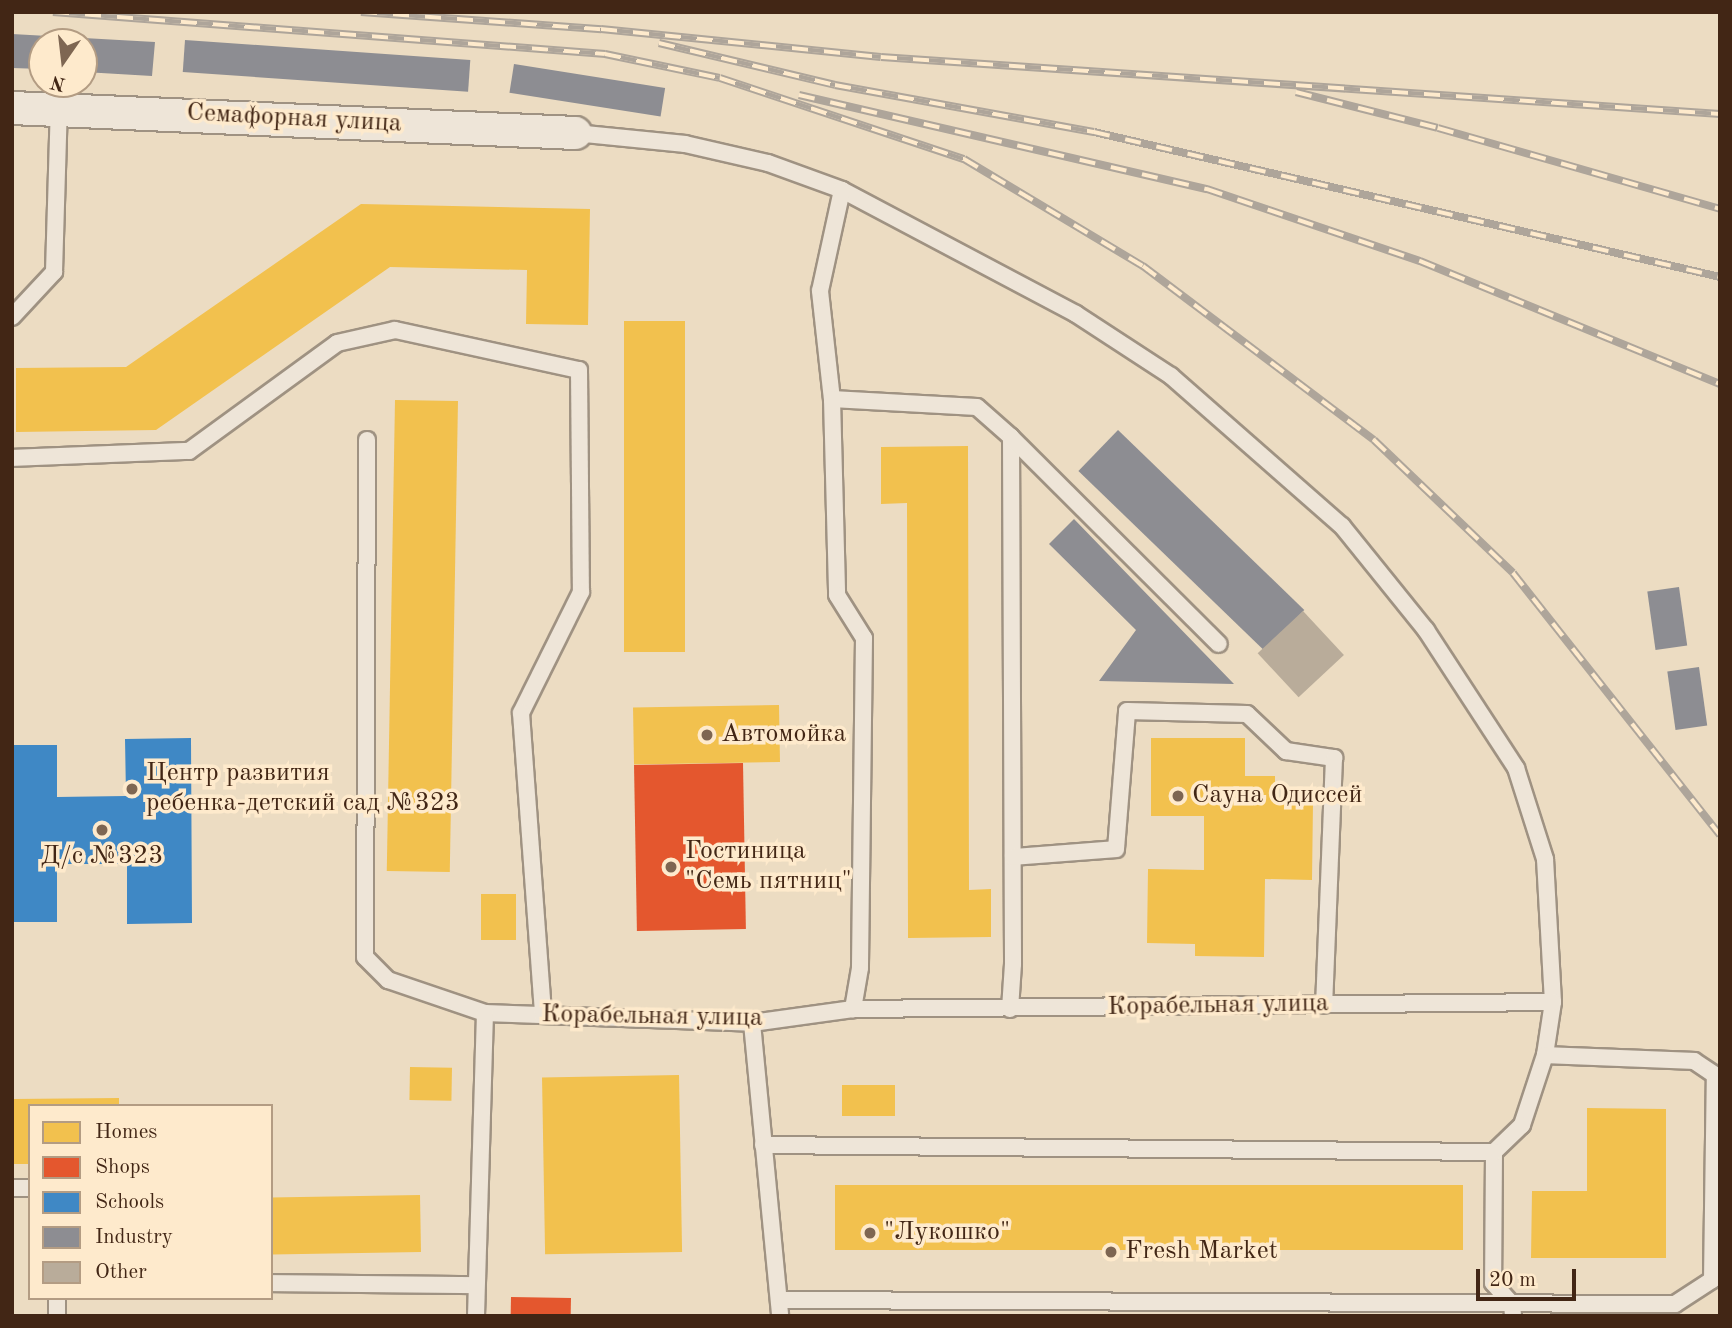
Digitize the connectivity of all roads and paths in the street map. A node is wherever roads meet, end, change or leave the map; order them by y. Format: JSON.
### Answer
{"nodes":[{"id":1,"x":12,"y":108,"type":"edge"},
{"id":2,"x":59,"y":108,"type":"junction"},
{"id":3,"x":575,"y":133,"type":"joint"},
{"id":4,"x":842,"y":190,"type":"junction"},
{"id":5,"x":12,"y":317,"type":"edge"},
{"id":6,"x":832,"y":399,"type":"junction"},
{"id":7,"x":1011,"y":437,"type":"junction"},
{"id":8,"x":367,"y":440,"type":"dead end"},
{"id":9,"x":12,"y":458,"type":"edge"},
{"id":10,"x":1219,"y":644,"type":"dead end"},
{"id":11,"x":1013,"y":857,"type":"junction"},
{"id":12,"x":1553,"y":1002,"type":"junction"},
{"id":13,"x":1324,"y":1005,"type":"junction"},
{"id":14,"x":853,"y":1009,"type":"junction"},
{"id":15,"x":1010,"y":1009,"type":"junction"},
{"id":16,"x":485,"y":1013,"type":"junction"},
{"id":17,"x":543,"y":1014,"type":"junction"},
{"id":18,"x":752,"y":1023,"type":"junction"},
{"id":19,"x":1545,"y":1055,"type":"junction"},
{"id":20,"x":763,"y":1145,"type":"junction"},
{"id":21,"x":1494,"y":1152,"type":"junction"},
{"id":22,"x":273,"y":1283,"type":"edge"},
{"id":23,"x":476,"y":1285,"type":"junction"},
{"id":24,"x":779,"y":1308,"type":"edge"},
{"id":25,"x":1512,"y":1310,"type":"edge"},
{"id":26,"x":476,"y":1316,"type":"edge"}],
"edges":[{"from":1,"to":2,"type":"street","name":"Семафорная улица"},
{"from":2,"to":3,"type":"street","name":"Семафорная улица"},
{"from":2,"to":5,"type":"lane"},
{"from":3,"to":4,"type":"lane"},
{"from":4,"to":6,"type":"lane"},
{"from":4,"to":12,"type":"lane"},
{"from":6,"to":7,"type":"lane"},
{"from":6,"to":14,"type":"lane"},
{"from":7,"to":10,"type":"lane"},
{"from":7,"to":11,"type":"lane"},
{"from":8,"to":16,"type":"lane","name":"Корабельная улица"},
{"from":9,"to":17,"type":"lane"},
{"from":11,"to":13,"type":"lane"},
{"from":11,"to":15,"type":"lane"},
{"from":12,"to":13,"type":"lane","name":"Корабельная улица"},
{"from":12,"to":19,"type":"lane"},
{"from":13,"to":15,"type":"lane","name":"Корабельная улица"},
{"from":14,"to":15,"type":"lane","name":"Корабельная улица"},
{"from":14,"to":18,"type":"lane","name":"Корабельная улица"},
{"from":16,"to":17,"type":"lane","name":"Корабельная улица"},
{"from":16,"to":23,"type":"lane"},
{"from":17,"to":18,"type":"lane","name":"Корабельная улица"},
{"from":18,"to":20,"type":"lane"},
{"from":19,"to":21,"type":"lane"},
{"from":19,"to":25,"type":"lane"},
{"from":20,"to":21,"type":"lane"},
{"from":20,"to":24,"type":"lane"},
{"from":21,"to":25,"type":"lane"},
{"from":22,"to":23,"type":"lane"},
{"from":23,"to":26,"type":"lane"},
{"from":24,"to":25,"type":"lane"}]}
